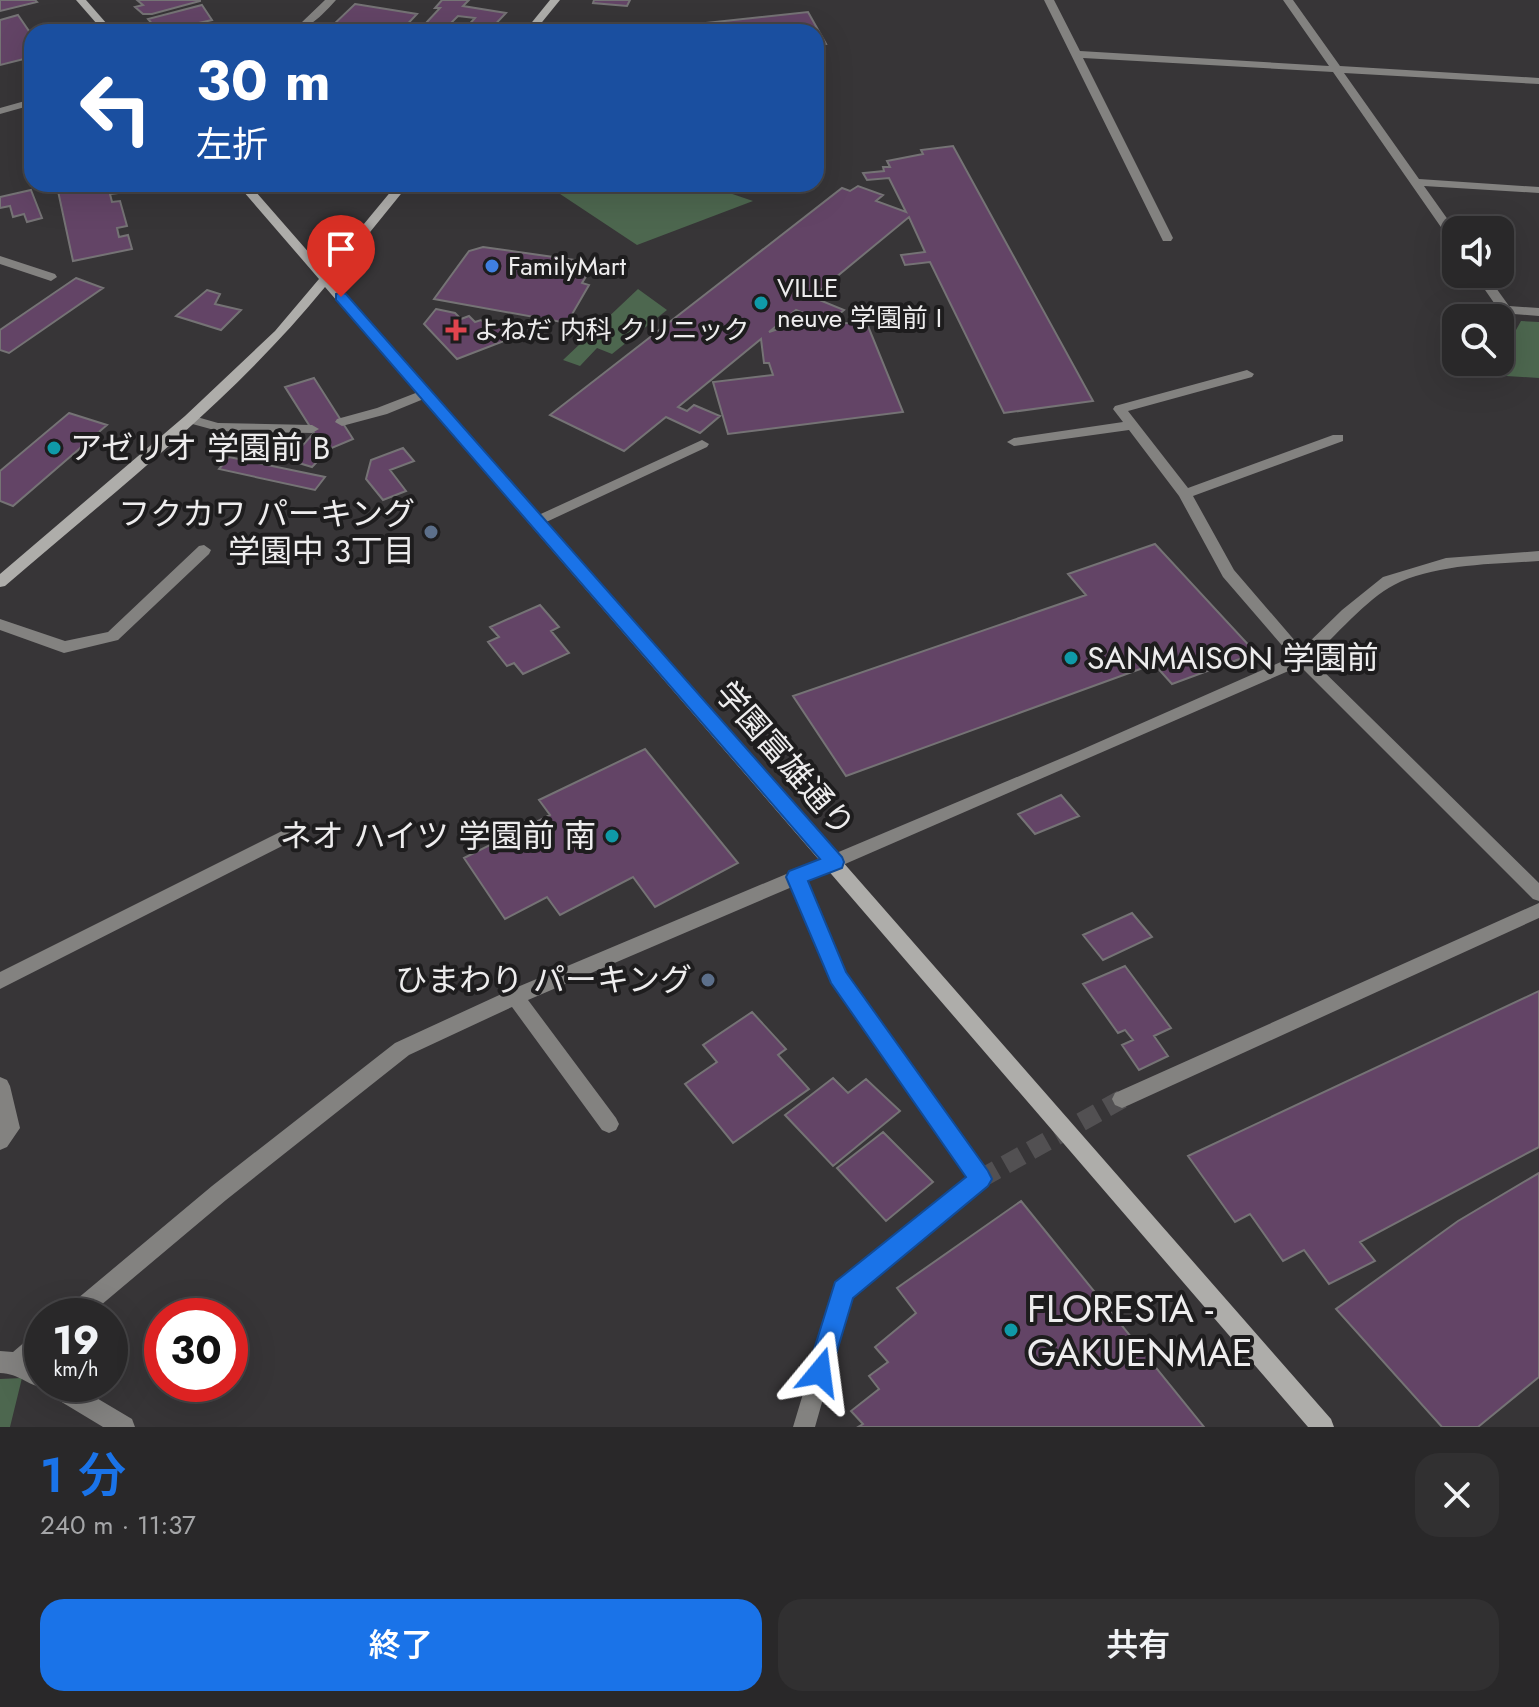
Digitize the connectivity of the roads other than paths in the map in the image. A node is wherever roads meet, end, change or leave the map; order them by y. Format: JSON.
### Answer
{"nodes":[{"id":1,"x":81,"y":0,"type":"edge"},
{"id":2,"x":331,"y":0,"type":"edge"},
{"id":3,"x":555,"y":0,"type":"edge"},
{"id":4,"x":1049,"y":0,"type":"edge"},
{"id":5,"x":1288,"y":0,"type":"edge"},
{"id":6,"x":102,"y":24,"type":"edge"},
{"id":7,"x":306,"y":24,"type":"edge"},
{"id":8,"x":536,"y":24,"type":"edge"},
{"id":9,"x":1075,"y":54,"type":"junction"},
{"id":10,"x":1339,"y":69,"type":"junction"},
{"id":11,"x":1539,"y":81,"type":"edge"},
{"id":12,"x":24,"y":104,"type":"edge"},
{"id":13,"x":0,"y":111,"type":"edge"},
{"id":14,"x":1416,"y":182,"type":"junction"},
{"id":15,"x":1539,"y":190,"type":"edge"},
{"id":16,"x":250,"y":192,"type":"edge"},
{"id":17,"x":396,"y":192,"type":"edge"},
{"id":18,"x":1442,"y":220,"type":"edge"},
{"id":19,"x":1167,"y":238,"type":"dead end"},
{"id":20,"x":0,"y":260,"type":"edge"},
{"id":21,"x":51,"y":277,"type":"dead end"},
{"id":22,"x":325,"y":278,"type":"junction"},
{"id":23,"x":1490,"y":288,"type":"edge"},
{"id":24,"x":1539,"y":312,"type":"edge"},
{"id":25,"x":1247,"y":374,"type":"dead end"},
{"id":26,"x":426,"y":393,"type":"junction"},
{"id":27,"x":190,"y":419,"type":"junction"},
{"id":28,"x":342,"y":422,"type":"dead end"},
{"id":29,"x":1132,"y":425,"type":"junction"},
{"id":30,"x":312,"y":429,"type":"dead end"},
{"id":31,"x":1338,"y":438,"type":"dead end"},
{"id":32,"x":1014,"y":442,"type":"dead end"},
{"id":33,"x":702,"y":444,"type":"dead end"},
{"id":34,"x":1185,"y":494,"type":"junction"},
{"id":35,"x":537,"y":521,"type":"junction"},
{"id":36,"x":204,"y":550,"type":"dead end"},
{"id":37,"x":1539,"y":556,"type":"edge"},
{"id":38,"x":0,"y":582,"type":"edge"},
{"id":39,"x":0,"y":624,"type":"edge"},
{"id":40,"x":1302,"y":659,"type":"junction"},
{"id":41,"x":286,"y":836,"type":"dead end"},
{"id":42,"x":835,"y":862,"type":"junction"},
{"id":43,"x":796,"y":877,"type":"junction"},
{"id":44,"x":1539,"y":894,"type":"edge"},
{"id":45,"x":1539,"y":910,"type":"edge"},
{"id":46,"x":0,"y":981,"type":"edge"},
{"id":47,"x":515,"y":997,"type":"junction"},
{"id":48,"x":0,"y":1086,"type":"edge"},
{"id":49,"x":1122,"y":1099,"type":"tunnel mouth"},
{"id":50,"x":609,"y":1124,"type":"dead end"},
{"id":51,"x":0,"y":1141,"type":"edge"},
{"id":52,"x":94,"y":1298,"type":"edge"},
{"id":53,"x":83,"y":1402,"type":"edge"},
{"id":54,"x":124,"y":1427,"type":"edge"},
{"id":55,"x":804,"y":1427,"type":"edge"},
{"id":56,"x":1323,"y":1427,"type":"edge"}],
"edges":[{"from":1,"to":6,"type":"street"},
{"from":2,"to":7,"type":"street"},
{"from":3,"to":8,"type":"street"},
{"from":4,"to":9,"type":"street"},
{"from":5,"to":10,"type":"street"},
{"from":9,"to":10,"type":"street"},
{"from":9,"to":19,"type":"street"},
{"from":10,"to":11,"type":"street"},
{"from":10,"to":14,"type":"street"},
{"from":12,"to":13,"type":"street"},
{"from":14,"to":15,"type":"street"},
{"from":14,"to":18,"type":"street"},
{"from":16,"to":22,"type":"street","name":"学園富雄通り"},
{"from":17,"to":22,"type":"street"},
{"from":20,"to":21,"type":"street"},
{"from":22,"to":26,"type":"street","name":"学園富雄通り"},
{"from":22,"to":27,"type":"street"},
{"from":23,"to":24,"type":"street"},
{"from":25,"to":29,"type":"street"},
{"from":26,"to":28,"type":"street"},
{"from":26,"to":35,"type":"street","name":"学園富雄通り"},
{"from":27,"to":30,"type":"street"},
{"from":27,"to":38,"type":"street"},
{"from":29,"to":32,"type":"street"},
{"from":29,"to":34,"type":"street"},
{"from":31,"to":34,"type":"street"},
{"from":33,"to":35,"type":"street"},
{"from":34,"to":40,"type":"street"},
{"from":35,"to":42,"type":"street","name":"学園富雄通り"},
{"from":36,"to":39,"type":"street"},
{"from":37,"to":40,"type":"street"},
{"from":40,"to":42,"type":"street"},
{"from":40,"to":44,"type":"street"},
{"from":41,"to":46,"type":"street"},
{"from":42,"to":43,"type":"street"},
{"from":42,"to":56,"type":"street","name":"学園富雄通り"},
{"from":43,"to":47,"type":"street"},
{"from":43,"to":55,"type":"street"},
{"from":45,"to":49,"type":"street"},
{"from":47,"to":50,"type":"street"},
{"from":47,"to":52,"type":"street"},
{"from":48,"to":51,"type":"street"},
{"from":53,"to":54,"type":"street"}]}
